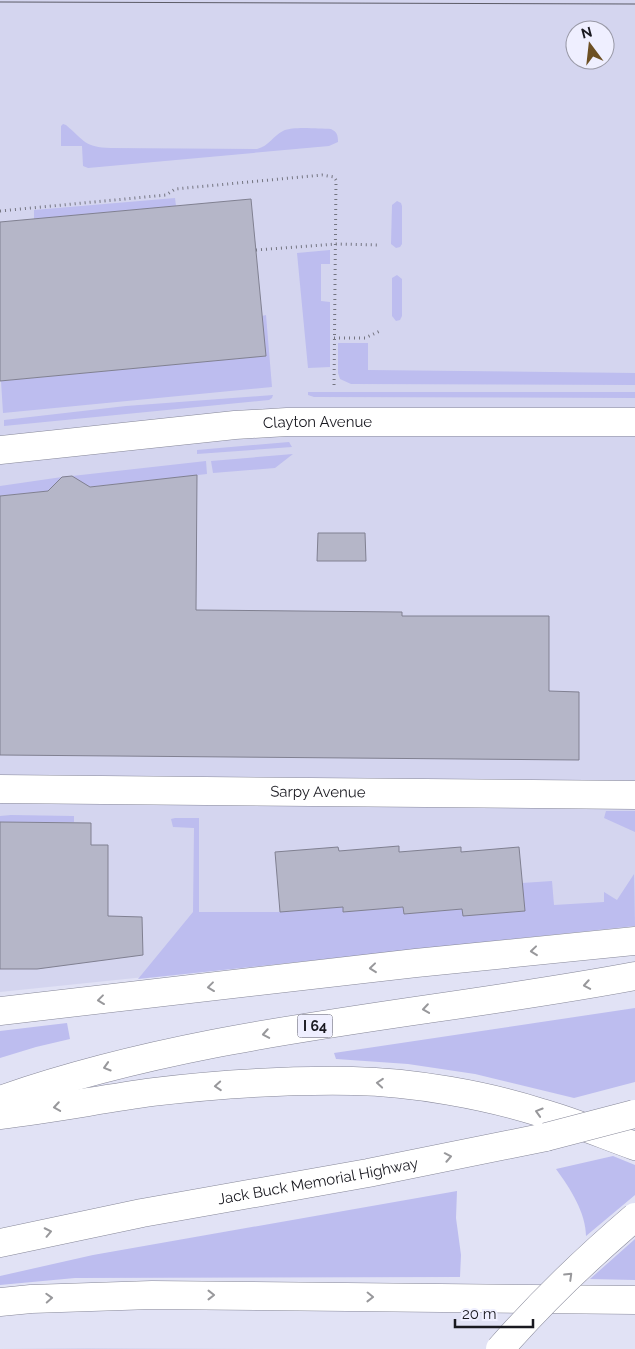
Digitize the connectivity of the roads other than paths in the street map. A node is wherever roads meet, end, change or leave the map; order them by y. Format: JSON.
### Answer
{"nodes":[{"id":1,"x":635,"y":422,"type":"edge"},
{"id":2,"x":0,"y":450,"type":"edge"},
{"id":3,"x":0,"y":789,"type":"edge"},
{"id":4,"x":635,"y":795,"type":"edge"},
{"id":5,"x":635,"y":941,"type":"edge"},
{"id":6,"x":635,"y":976,"type":"edge"},
{"id":7,"x":0,"y":1011,"type":"edge"},
{"id":8,"x":0,"y":1100,"type":"edge"},
{"id":9,"x":634,"y":1114,"type":"edge"},
{"id":10,"x":0,"y":1115,"type":"edge"},
{"id":11,"x":635,"y":1146,"type":"edge"},
{"id":12,"x":635,"y":1217,"type":"edge"},
{"id":13,"x":0,"y":1243,"type":"edge"},
{"id":14,"x":635,"y":1300,"type":"edge"},
{"id":15,"x":0,"y":1302,"type":"edge"},
{"id":16,"x":500,"y":1349,"type":"edge"}],
"edges":[{"from":1,"to":2,"type":"main road","name":"Clayton Avenue"},
{"from":3,"to":4,"type":"main road","name":"Sarpy Avenue"},
{"from":5,"to":7,"type":"main road","one_way":true},
{"from":6,"to":8,"type":"main road","number":"I 64","one_way":true},
{"from":13,"to":9,"type":"main road","name":"Jack Buck Memorial Highway","one_way":true,"bridge":true},
{"from":11,"to":10,"type":"main road","one_way":true},
{"from":16,"to":12,"type":"main road","one_way":true,"bridge":true},
{"from":15,"to":14,"type":"main road","one_way":true}]}
